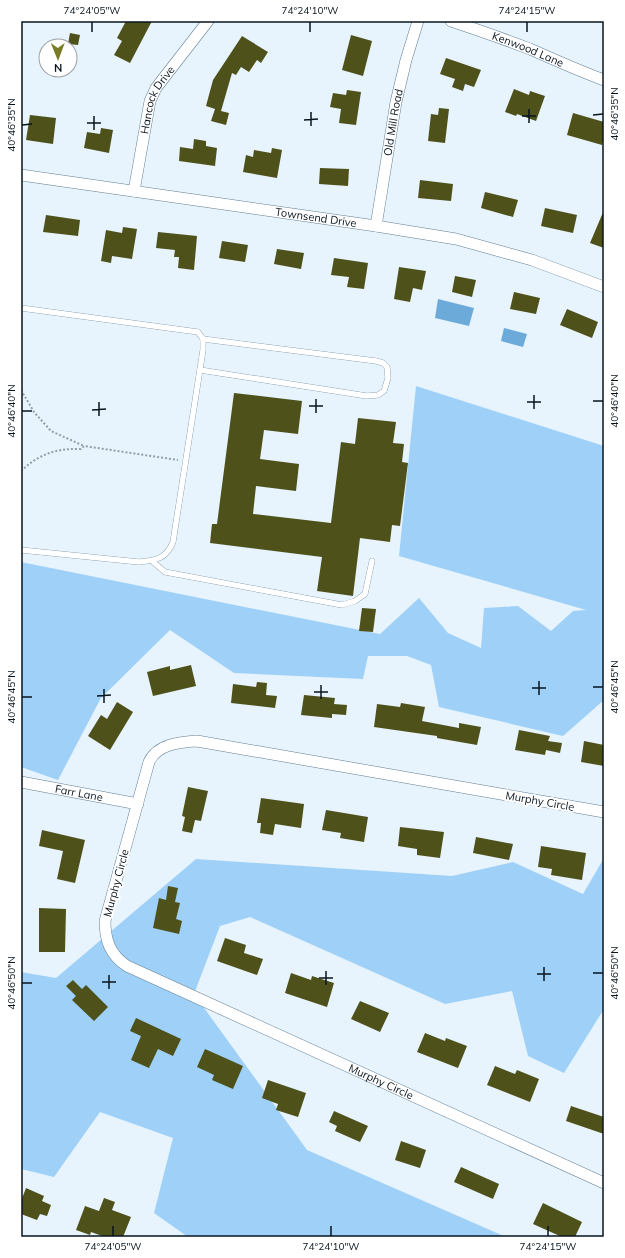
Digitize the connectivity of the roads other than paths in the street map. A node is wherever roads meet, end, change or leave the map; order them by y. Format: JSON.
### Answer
{"nodes":[{"id":1,"x":208,"y":21,"type":"edge"},
{"id":2,"x":418,"y":21,"type":"edge"},
{"id":3,"x":451,"y":21,"type":"edge"},
{"id":4,"x":604,"y":80,"type":"edge"},
{"id":5,"x":21,"y":175,"type":"edge"},
{"id":6,"x":134,"y":191,"type":"junction"},
{"id":7,"x":376,"y":226,"type":"junction"},
{"id":8,"x":604,"y":287,"type":"edge"},
{"id":9,"x":21,"y":308,"type":"edge"},
{"id":10,"x":203,"y":339,"type":"junction"},
{"id":11,"x":200,"y":370,"type":"junction"},
{"id":12,"x":21,"y":550,"type":"edge"},
{"id":13,"x":152,"y":561,"type":"junction"},
{"id":14,"x":372,"y":561,"type":"dead end"},
{"id":15,"x":21,"y":782,"type":"edge"},
{"id":16,"x":138,"y":804,"type":"junction"},
{"id":17,"x":604,"y":812,"type":"edge"},
{"id":18,"x":604,"y":1183,"type":"edge"}],
"edges":[{"from":1,"to":6,"type":"street","name":"Hancock Drive"},
{"from":2,"to":7,"type":"street","name":"Old Mill Road"},
{"from":3,"to":4,"type":"street","name":"Kenwood Lane"},
{"from":5,"to":6,"type":"street","name":"Townsend Drive"},
{"from":6,"to":7,"type":"street","name":"Townsend Drive"},
{"from":7,"to":8,"type":"street","name":"Townsend Drive"},
{"from":9,"to":10,"type":"lane"},
{"from":10,"to":11,"type":"lane"},
{"from":10,"to":11,"type":"lane"},
{"from":11,"to":13,"type":"lane"},
{"from":12,"to":13,"type":"lane"},
{"from":13,"to":14,"type":"lane"},
{"from":15,"to":16,"type":"street","name":"Farr Lane"},
{"from":16,"to":17,"type":"street","name":"Murphy Circle"},
{"from":16,"to":18,"type":"street","name":"Murphy Circle"}]}
